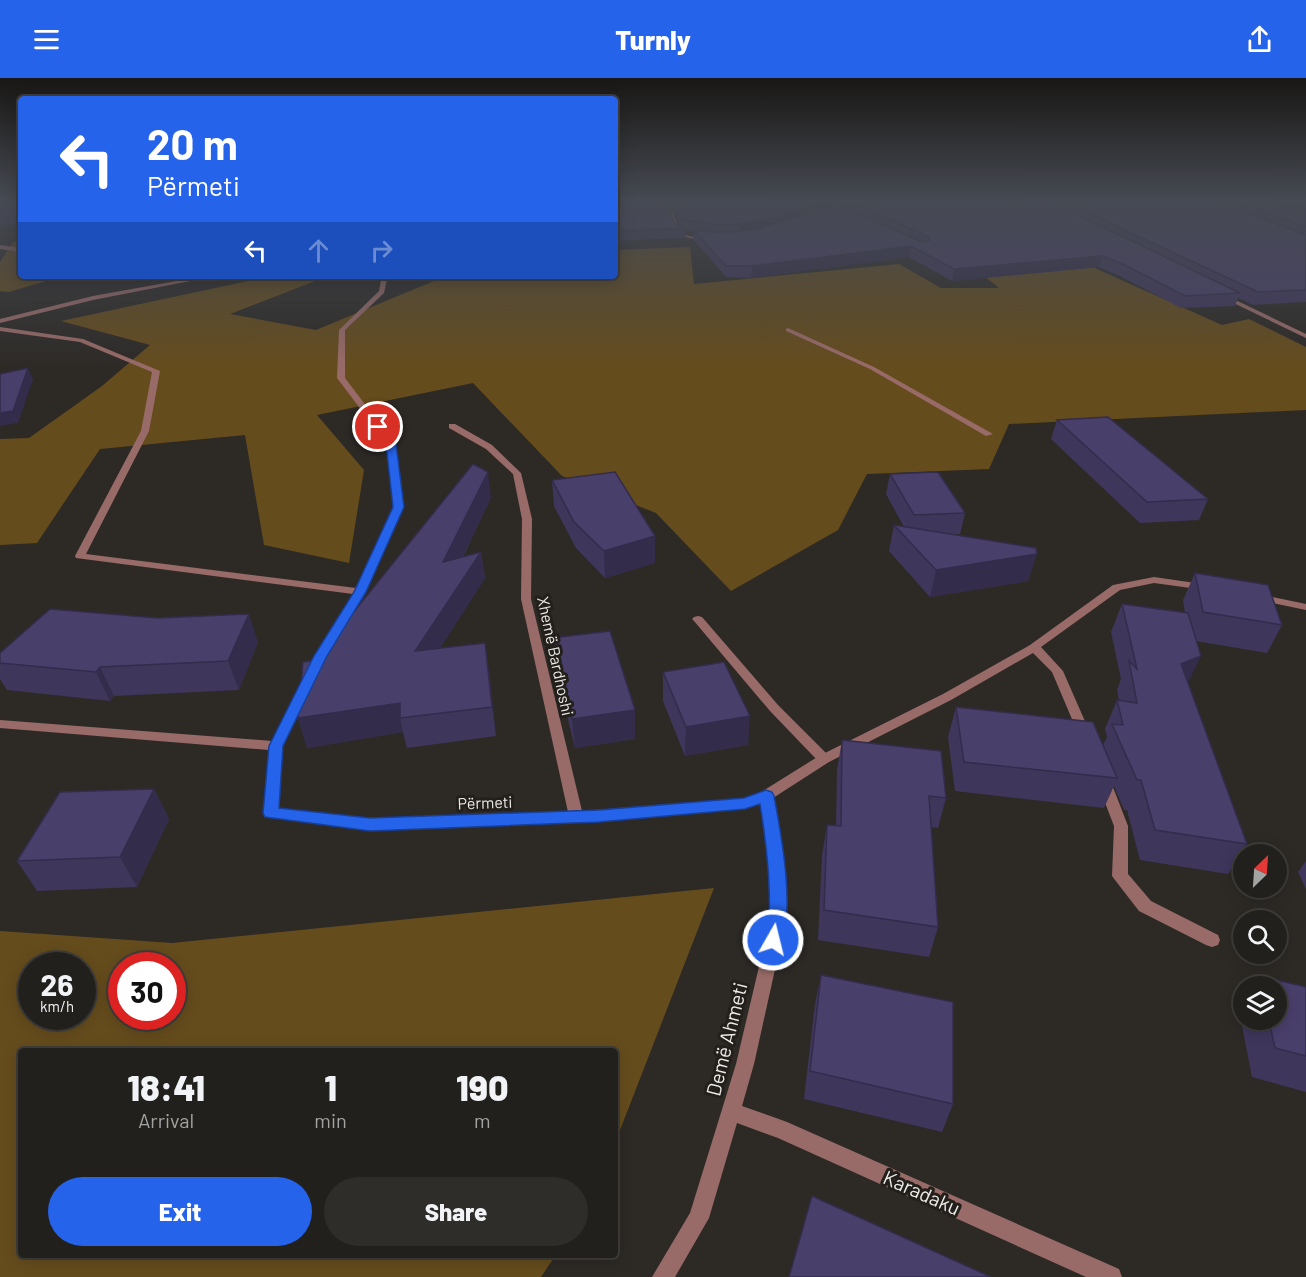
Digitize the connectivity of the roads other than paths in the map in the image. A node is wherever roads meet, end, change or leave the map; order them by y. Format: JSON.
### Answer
{"nodes":[{"id":1,"x":197,"y":279,"type":"edge"},
{"id":2,"x":370,"y":279,"type":"edge"},
{"id":3,"x":384,"y":279,"type":"joint"},
{"id":4,"x":1217,"y":293,"type":"edge"},
{"id":5,"x":0,"y":321,"type":"edge"},
{"id":6,"x":0,"y":329,"type":"edge"},
{"id":7,"x":788,"y":330,"type":"dead end"},
{"id":8,"x":1306,"y":336,"type":"edge"},
{"id":9,"x":452,"y":426,"type":"dead end"},
{"id":10,"x":989,"y":434,"type":"dead end"},
{"id":11,"x":1218,"y":589,"type":"edge"},
{"id":12,"x":360,"y":592,"type":"junction"},
{"id":13,"x":1240,"y":593,"type":"edge"},
{"id":14,"x":1306,"y":607,"type":"edge"},
{"id":15,"x":698,"y":619,"type":"dead end"},
{"id":16,"x":1034,"y":647,"type":"junction"},
{"id":17,"x":316,"y":666,"type":"edge"},
{"id":18,"x":311,"y":676,"type":"edge"},
{"id":19,"x":0,"y":724,"type":"edge"},
{"id":20,"x":276,"y":746,"type":"junction"},
{"id":21,"x":1090,"y":748,"type":"edge"},
{"id":22,"x":824,"y":759,"type":"junction"},
{"id":23,"x":1099,"y":770,"type":"edge"},
{"id":24,"x":766,"y":796,"type":"junction"},
{"id":25,"x":576,"y":816,"type":"junction"},
{"id":26,"x":1212,"y":940,"type":"dead end"},
{"id":27,"x":731,"y":1112,"type":"junction"},
{"id":28,"x":663,"y":1277,"type":"edge"},
{"id":29,"x":1111,"y":1277,"type":"edge"}],
"edges":[{"from":1,"to":5,"type":"street"},
{"from":2,"to":3,"type":"street"},
{"from":3,"to":12,"type":"street"},
{"from":4,"to":8,"type":"street"},
{"from":6,"to":12,"type":"street"},
{"from":7,"to":10,"type":"street"},
{"from":9,"to":25,"type":"street","name":"Xhemë Bardhoshi"},
{"from":11,"to":16,"type":"street"},
{"from":12,"to":17,"type":"street"},
{"from":13,"to":14,"type":"street"},
{"from":15,"to":22,"type":"street"},
{"from":16,"to":21,"type":"street"},
{"from":16,"to":22,"type":"street"},
{"from":18,"to":20,"type":"street","name":"Përmeti"},
{"from":19,"to":20,"type":"street"},
{"from":20,"to":25,"type":"street","name":"Përmeti"},
{"from":22,"to":24,"type":"street"},
{"from":23,"to":26,"type":"street"},
{"from":24,"to":25,"type":"street","name":"Përmeti"},
{"from":24,"to":27,"type":"street","name":"Demë Ahmeti"},
{"from":27,"to":28,"type":"street","name":"Demë Ahmeti"},
{"from":27,"to":29,"type":"street","name":"Karadaku"}]}
